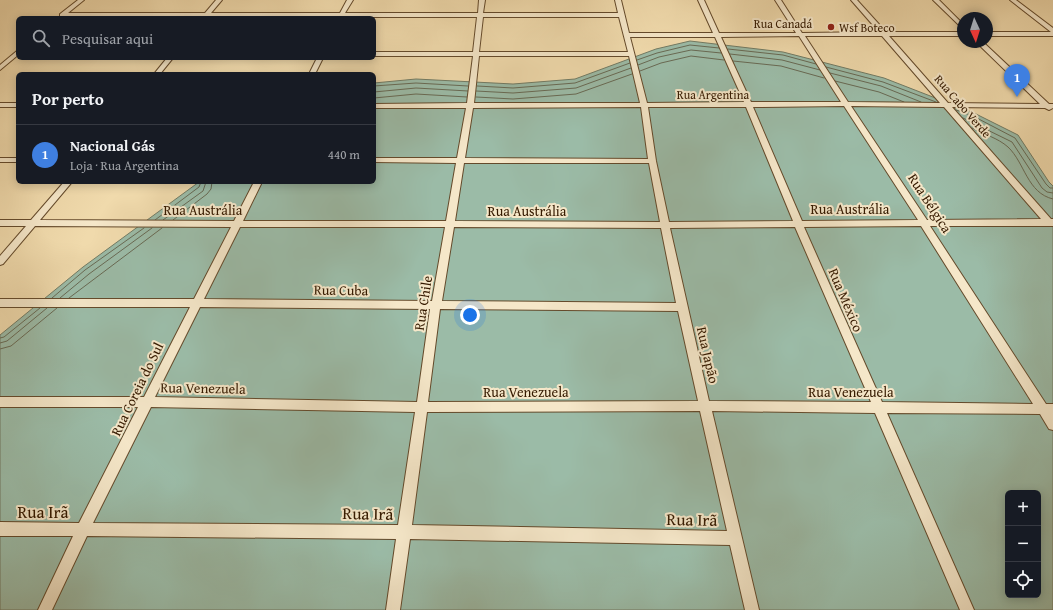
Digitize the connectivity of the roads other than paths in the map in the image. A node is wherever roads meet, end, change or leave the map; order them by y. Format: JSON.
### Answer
{"nodes":[{"id":1,"x":81,"y":0,"type":"edge"},
{"id":2,"x":219,"y":0,"type":"edge"},
{"id":3,"x":350,"y":0,"type":"edge"},
{"id":4,"x":482,"y":0,"type":"edge"},
{"id":5,"x":618,"y":0,"type":"edge"},
{"id":6,"x":702,"y":0,"type":"edge"},
{"id":7,"x":778,"y":0,"type":"edge"},
{"id":8,"x":854,"y":0,"type":"edge"},
{"id":9,"x":936,"y":0,"type":"edge"},
{"id":10,"x":1013,"y":0,"type":"edge"},
{"id":11,"x":480,"y":15,"type":"junction"},
{"id":12,"x":622,"y":15,"type":"junction"},
{"id":13,"x":61,"y":16,"type":"edge"},
{"id":14,"x":206,"y":16,"type":"edge"},
{"id":15,"x":341,"y":16,"type":"edge"},
{"id":16,"x":957,"y":20,"type":"edge"},
{"id":17,"x":1053,"y":31,"type":"edge"},
{"id":18,"x":717,"y":34,"type":"junction"},
{"id":19,"x":800,"y":34,"type":"junction"},
{"id":20,"x":884,"y":34,"type":"junction"},
{"id":21,"x":957,"y":34,"type":"edge"},
{"id":22,"x":993,"y":34,"type":"edge"},
{"id":23,"x":1053,"y":34,"type":"edge"},
{"id":24,"x":627,"y":35,"type":"junction"},
{"id":25,"x":986,"y":48,"type":"edge"},
{"id":26,"x":376,"y":54,"type":"edge"},
{"id":27,"x":632,"y":54,"type":"junction"},
{"id":28,"x":16,"y":55,"type":"edge"},
{"id":29,"x":476,"y":55,"type":"junction"},
{"id":30,"x":168,"y":60,"type":"edge"},
{"id":31,"x":319,"y":60,"type":"edge"},
{"id":32,"x":0,"y":68,"type":"edge"},
{"id":33,"x":159,"y":72,"type":"edge"},
{"id":34,"x":313,"y":72,"type":"edge"},
{"id":35,"x":847,"y":104,"type":"junction"},
{"id":36,"x":0,"y":105,"type":"edge"},
{"id":37,"x":16,"y":105,"type":"edge"},
{"id":38,"x":749,"y":105,"type":"junction"},
{"id":39,"x":946,"y":105,"type":"junction"},
{"id":40,"x":376,"y":106,"type":"edge"},
{"id":41,"x":470,"y":106,"type":"junction"},
{"id":42,"x":644,"y":106,"type":"junction"},
{"id":43,"x":1050,"y":106,"type":"edge"},
{"id":44,"x":1053,"y":112,"type":"edge"},
{"id":45,"x":0,"y":160,"type":"edge"},
{"id":46,"x":16,"y":160,"type":"edge"},
{"id":47,"x":376,"y":160,"type":"edge"},
{"id":48,"x":461,"y":161,"type":"junction"},
{"id":49,"x":652,"y":161,"type":"junction"},
{"id":50,"x":66,"y":184,"type":"edge"},
{"id":51,"x":257,"y":184,"type":"edge"},
{"id":52,"x":0,"y":223,"type":"edge"},
{"id":53,"x":33,"y":223,"type":"junction"},
{"id":54,"x":798,"y":223,"type":"junction"},
{"id":55,"x":924,"y":223,"type":"junction"},
{"id":56,"x":236,"y":224,"type":"junction"},
{"id":57,"x":449,"y":224,"type":"junction"},
{"id":58,"x":1051,"y":224,"type":"edge"},
{"id":59,"x":665,"y":225,"type":"junction"},
{"id":60,"x":0,"y":262,"type":"edge"},
{"id":61,"x":0,"y":303,"type":"edge"},
{"id":62,"x":196,"y":303,"type":"junction"},
{"id":63,"x":436,"y":305,"type":"junction"},
{"id":64,"x":682,"y":307,"type":"junction"},
{"id":65,"x":0,"y":402,"type":"edge"},
{"id":66,"x":148,"y":402,"type":"junction"},
{"id":67,"x":706,"y":406,"type":"junction"},
{"id":68,"x":422,"y":407,"type":"junction"},
{"id":69,"x":877,"y":408,"type":"junction"},
{"id":70,"x":1048,"y":409,"type":"edge"},
{"id":71,"x":1053,"y":425,"type":"edge"},
{"id":72,"x":0,"y":529,"type":"edge"},
{"id":73,"x":83,"y":529,"type":"junction"},
{"id":74,"x":404,"y":532,"type":"junction"},
{"id":75,"x":735,"y":538,"type":"junction"},
{"id":76,"x":45,"y":610,"type":"edge"},
{"id":77,"x":393,"y":610,"type":"edge"},
{"id":78,"x":752,"y":610,"type":"edge"},
{"id":79,"x":966,"y":610,"type":"edge"}],
"edges":[{"from":1,"to":13,"type":"street"},
{"from":2,"to":14,"type":"street"},
{"from":3,"to":15,"type":"street"},
{"from":4,"to":11,"type":"street","name":"Rua Chile"},
{"from":5,"to":12,"type":"street","name":"Rua Japão"},
{"from":6,"to":18,"type":"street","name":"Rua México"},
{"from":7,"to":19,"type":"street","name":"Rua Bélgica"},
{"from":8,"to":20,"type":"street","name":"Rua Cabo Verde"},
{"from":9,"to":16,"type":"street"},
{"from":10,"to":17,"type":"street"},
{"from":11,"to":12,"type":"street"},
{"from":11,"to":15,"type":"street"},
{"from":11,"to":29,"type":"street","name":"Rua Chile"},
{"from":12,"to":24,"type":"street","name":"Rua Japão"},
{"from":13,"to":14,"type":"street"},
{"from":14,"to":15,"type":"street"},
{"from":18,"to":19,"type":"street","name":"Rua Canadá"},
{"from":18,"to":24,"type":"street","name":"Rua Canadá"},
{"from":18,"to":38,"type":"street","name":"Rua México"},
{"from":19,"to":20,"type":"street","name":"Rua Canadá"},
{"from":19,"to":35,"type":"street","name":"Rua Bélgica"},
{"from":20,"to":21,"type":"street","name":"Rua Canadá"},
{"from":20,"to":39,"type":"street","name":"Rua Cabo Verde"},
{"from":22,"to":23,"type":"street"},
{"from":24,"to":27,"type":"street","name":"Rua Japão"},
{"from":25,"to":43,"type":"street"},
{"from":26,"to":29,"type":"street"},
{"from":27,"to":29,"type":"street"},
{"from":27,"to":42,"type":"street","name":"Rua Japão"},
{"from":28,"to":32,"type":"street"},
{"from":29,"to":41,"type":"street","name":"Rua Chile"},
{"from":30,"to":33,"type":"street"},
{"from":31,"to":34,"type":"street"},
{"from":35,"to":38,"type":"street","name":"Rua Argentina"},
{"from":35,"to":39,"type":"street","name":"Rua Argentina"},
{"from":35,"to":55,"type":"street","name":"Rua Bélgica"},
{"from":36,"to":37,"type":"street"},
{"from":38,"to":42,"type":"street","name":"Rua Argentina"},
{"from":38,"to":54,"type":"street","name":"Rua México"},
{"from":39,"to":43,"type":"street","name":"Rua Argentina"},
{"from":39,"to":58,"type":"street","name":"Rua Cabo Verde"},
{"from":40,"to":41,"type":"street","name":"Rua Argentina"},
{"from":41,"to":42,"type":"street","name":"Rua Argentina"},
{"from":41,"to":48,"type":"street","name":"Rua Chile"},
{"from":42,"to":49,"type":"street","name":"Rua Japão"},
{"from":43,"to":44,"type":"street"},
{"from":45,"to":46,"type":"street"},
{"from":47,"to":48,"type":"street"},
{"from":48,"to":49,"type":"street"},
{"from":48,"to":57,"type":"street","name":"Rua Chile"},
{"from":49,"to":59,"type":"street","name":"Rua Japão"},
{"from":50,"to":53,"type":"street"},
{"from":51,"to":56,"type":"street","name":"Rua Coreia do Sul"},
{"from":52,"to":53,"type":"street","name":"Rua Austrália"},
{"from":53,"to":56,"type":"street","name":"Rua Austrália"},
{"from":53,"to":60,"type":"street"},
{"from":54,"to":55,"type":"street","name":"Rua Austrália"},
{"from":54,"to":59,"type":"street","name":"Rua Austrália"},
{"from":54,"to":69,"type":"street","name":"Rua México"},
{"from":55,"to":58,"type":"street","name":"Rua Austrália"},
{"from":55,"to":70,"type":"street","name":"Rua Bélgica"},
{"from":56,"to":57,"type":"street","name":"Rua Austrália"},
{"from":56,"to":62,"type":"street","name":"Rua Coreia do Sul"},
{"from":57,"to":59,"type":"street","name":"Rua Austrália"},
{"from":57,"to":63,"type":"street","name":"Rua Chile"},
{"from":59,"to":64,"type":"street","name":"Rua Japão"},
{"from":61,"to":62,"type":"street","name":"Rua Cuba"},
{"from":62,"to":63,"type":"street","name":"Rua Cuba"},
{"from":62,"to":66,"type":"street","name":"Rua Coreia do Sul"},
{"from":63,"to":64,"type":"street","name":"Rua Cuba"},
{"from":63,"to":68,"type":"street","name":"Rua Chile"},
{"from":64,"to":67,"type":"street","name":"Rua Japão"},
{"from":65,"to":66,"type":"street","name":"Rua Venezuela"},
{"from":66,"to":68,"type":"street","name":"Rua Venezuela"},
{"from":66,"to":73,"type":"street","name":"Rua Coreia do Sul"},
{"from":67,"to":68,"type":"street","name":"Rua Venezuela"},
{"from":67,"to":69,"type":"street","name":"Rua Venezuela"},
{"from":67,"to":75,"type":"street","name":"Rua Japão"},
{"from":68,"to":74,"type":"street","name":"Rua Chile"},
{"from":69,"to":70,"type":"street","name":"Rua Venezuela"},
{"from":69,"to":79,"type":"street","name":"Rua México"},
{"from":70,"to":71,"type":"street","name":"Rua Bélgica"},
{"from":72,"to":73,"type":"street","name":"Rua Irã"},
{"from":73,"to":74,"type":"street","name":"Rua Irã"},
{"from":73,"to":76,"type":"street","name":"Rua Coreia do Sul"},
{"from":74,"to":75,"type":"street","name":"Rua Irã"},
{"from":74,"to":77,"type":"street","name":"Rua Chile"},
{"from":75,"to":78,"type":"street","name":"Rua Japão"}]}
